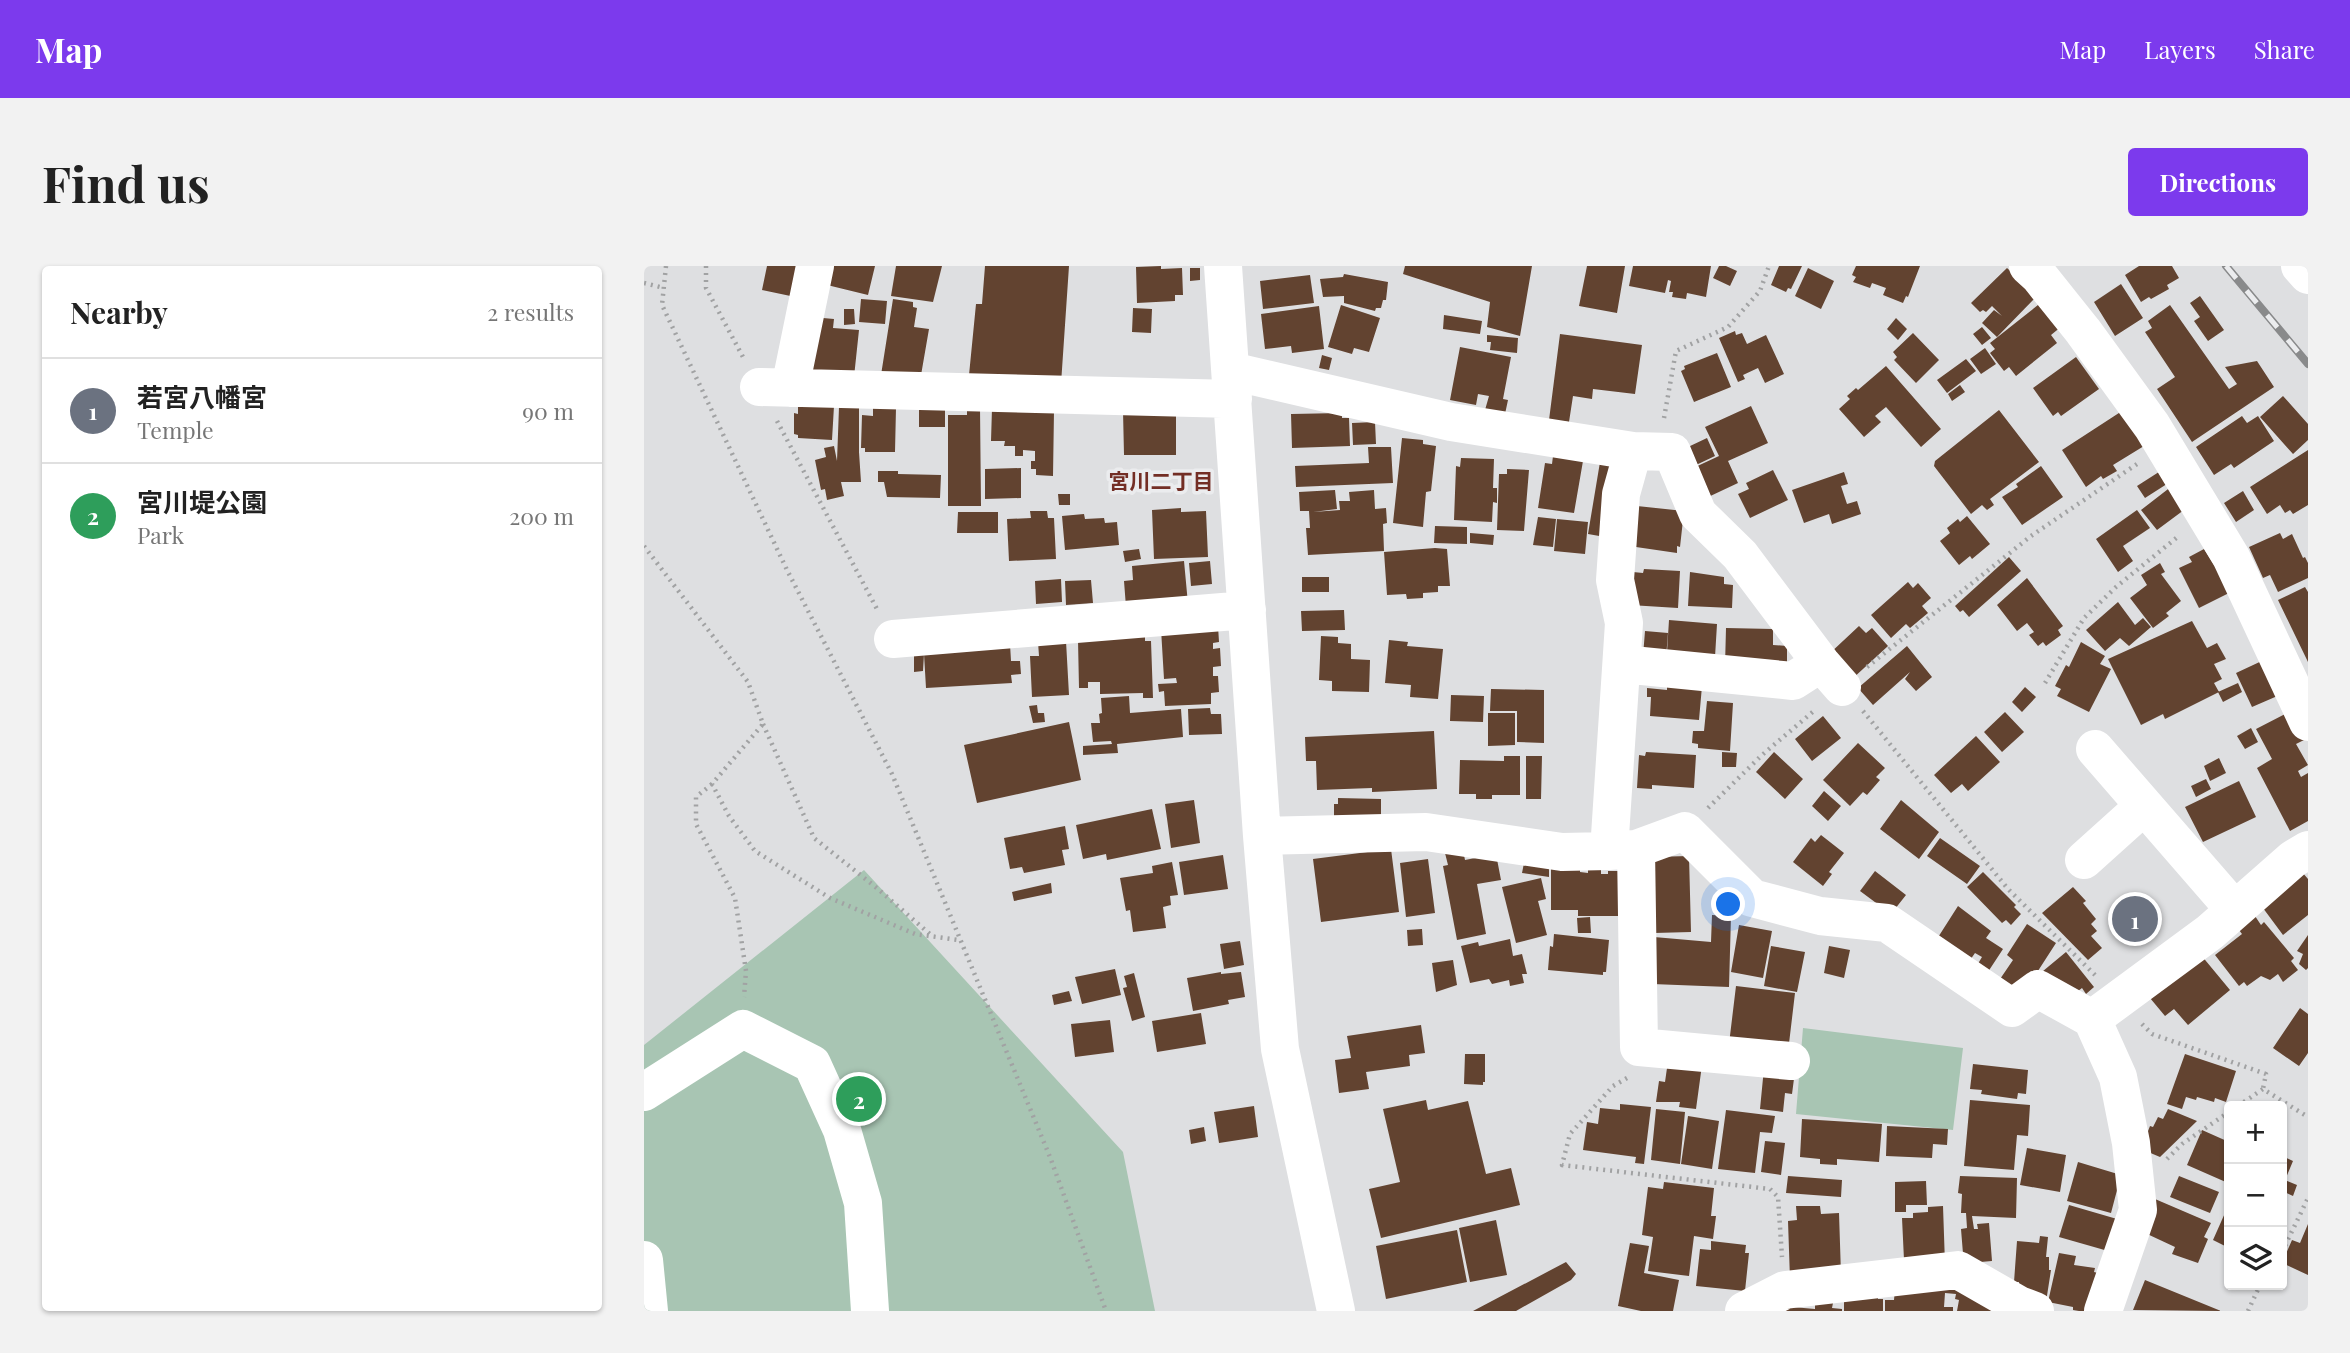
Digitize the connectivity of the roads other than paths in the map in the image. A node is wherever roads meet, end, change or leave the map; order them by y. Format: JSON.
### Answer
{"nodes":[{"id":1,"x":815,"y":266,"type":"edge"},
{"id":2,"x":1223,"y":266,"type":"edge"},
{"id":3,"x":2028,"y":266,"type":"edge"},
{"id":4,"x":2300,"y":266,"type":"edge"},
{"id":5,"x":2308,"y":275,"type":"edge"},
{"id":6,"x":1232,"y":385,"type":"junction"},
{"id":7,"x":1633,"y":451,"type":"junction"},
{"id":8,"x":1247,"y":610,"type":"junction"},
{"id":9,"x":893,"y":639,"type":"road end"},
{"id":10,"x":1622,"y":664,"type":"junction"},
{"id":11,"x":2308,"y":722,"type":"edge"},
{"id":12,"x":2095,"y":749,"type":"dead end"},
{"id":13,"x":2144,"y":806,"type":"junction"},
{"id":14,"x":1262,"y":836,"type":"junction"},
{"id":15,"x":1622,"y":850,"type":"junction"},
{"id":16,"x":2308,"y":850,"type":"edge"},
{"id":17,"x":2084,"y":860,"type":"dead end"},
{"id":18,"x":2234,"y":909,"type":"junction"},
{"id":19,"x":2106,"y":1009,"type":"junction"},
{"id":20,"x":1791,"y":1061,"type":"dead end"},
{"id":21,"x":644,"y":1092,"type":"edge"},
{"id":22,"x":644,"y":1260,"type":"edge"},
{"id":23,"x":649,"y":1311,"type":"edge"},
{"id":24,"x":870,"y":1311,"type":"edge"},
{"id":25,"x":1336,"y":1311,"type":"edge"},
{"id":26,"x":1744,"y":1311,"type":"edge"},
{"id":27,"x":2035,"y":1311,"type":"edge"},
{"id":28,"x":2103,"y":1311,"type":"edge"}],
"edges":[{"from":1,"to":6,"type":"street"},
{"from":2,"to":6,"type":"street"},
{"from":3,"to":11,"type":"street"},
{"from":4,"to":5,"type":"street"},
{"from":6,"to":7,"type":"street"},
{"from":6,"to":8,"type":"street"},
{"from":7,"to":10,"type":"street"},
{"from":7,"to":10,"type":"street"},
{"from":8,"to":9,"type":"street"},
{"from":8,"to":14,"type":"street"},
{"from":10,"to":15,"type":"street"},
{"from":12,"to":13,"type":"street"},
{"from":13,"to":17,"type":"street"},
{"from":13,"to":18,"type":"street"},
{"from":14,"to":15,"type":"street"},
{"from":14,"to":25,"type":"street"},
{"from":15,"to":19,"type":"street"},
{"from":15,"to":20,"type":"street"},
{"from":16,"to":18,"type":"street"},
{"from":18,"to":19,"type":"street"},
{"from":19,"to":28,"type":"street"},
{"from":21,"to":24,"type":"street"},
{"from":22,"to":23,"type":"street"},
{"from":26,"to":27,"type":"street"}]}
